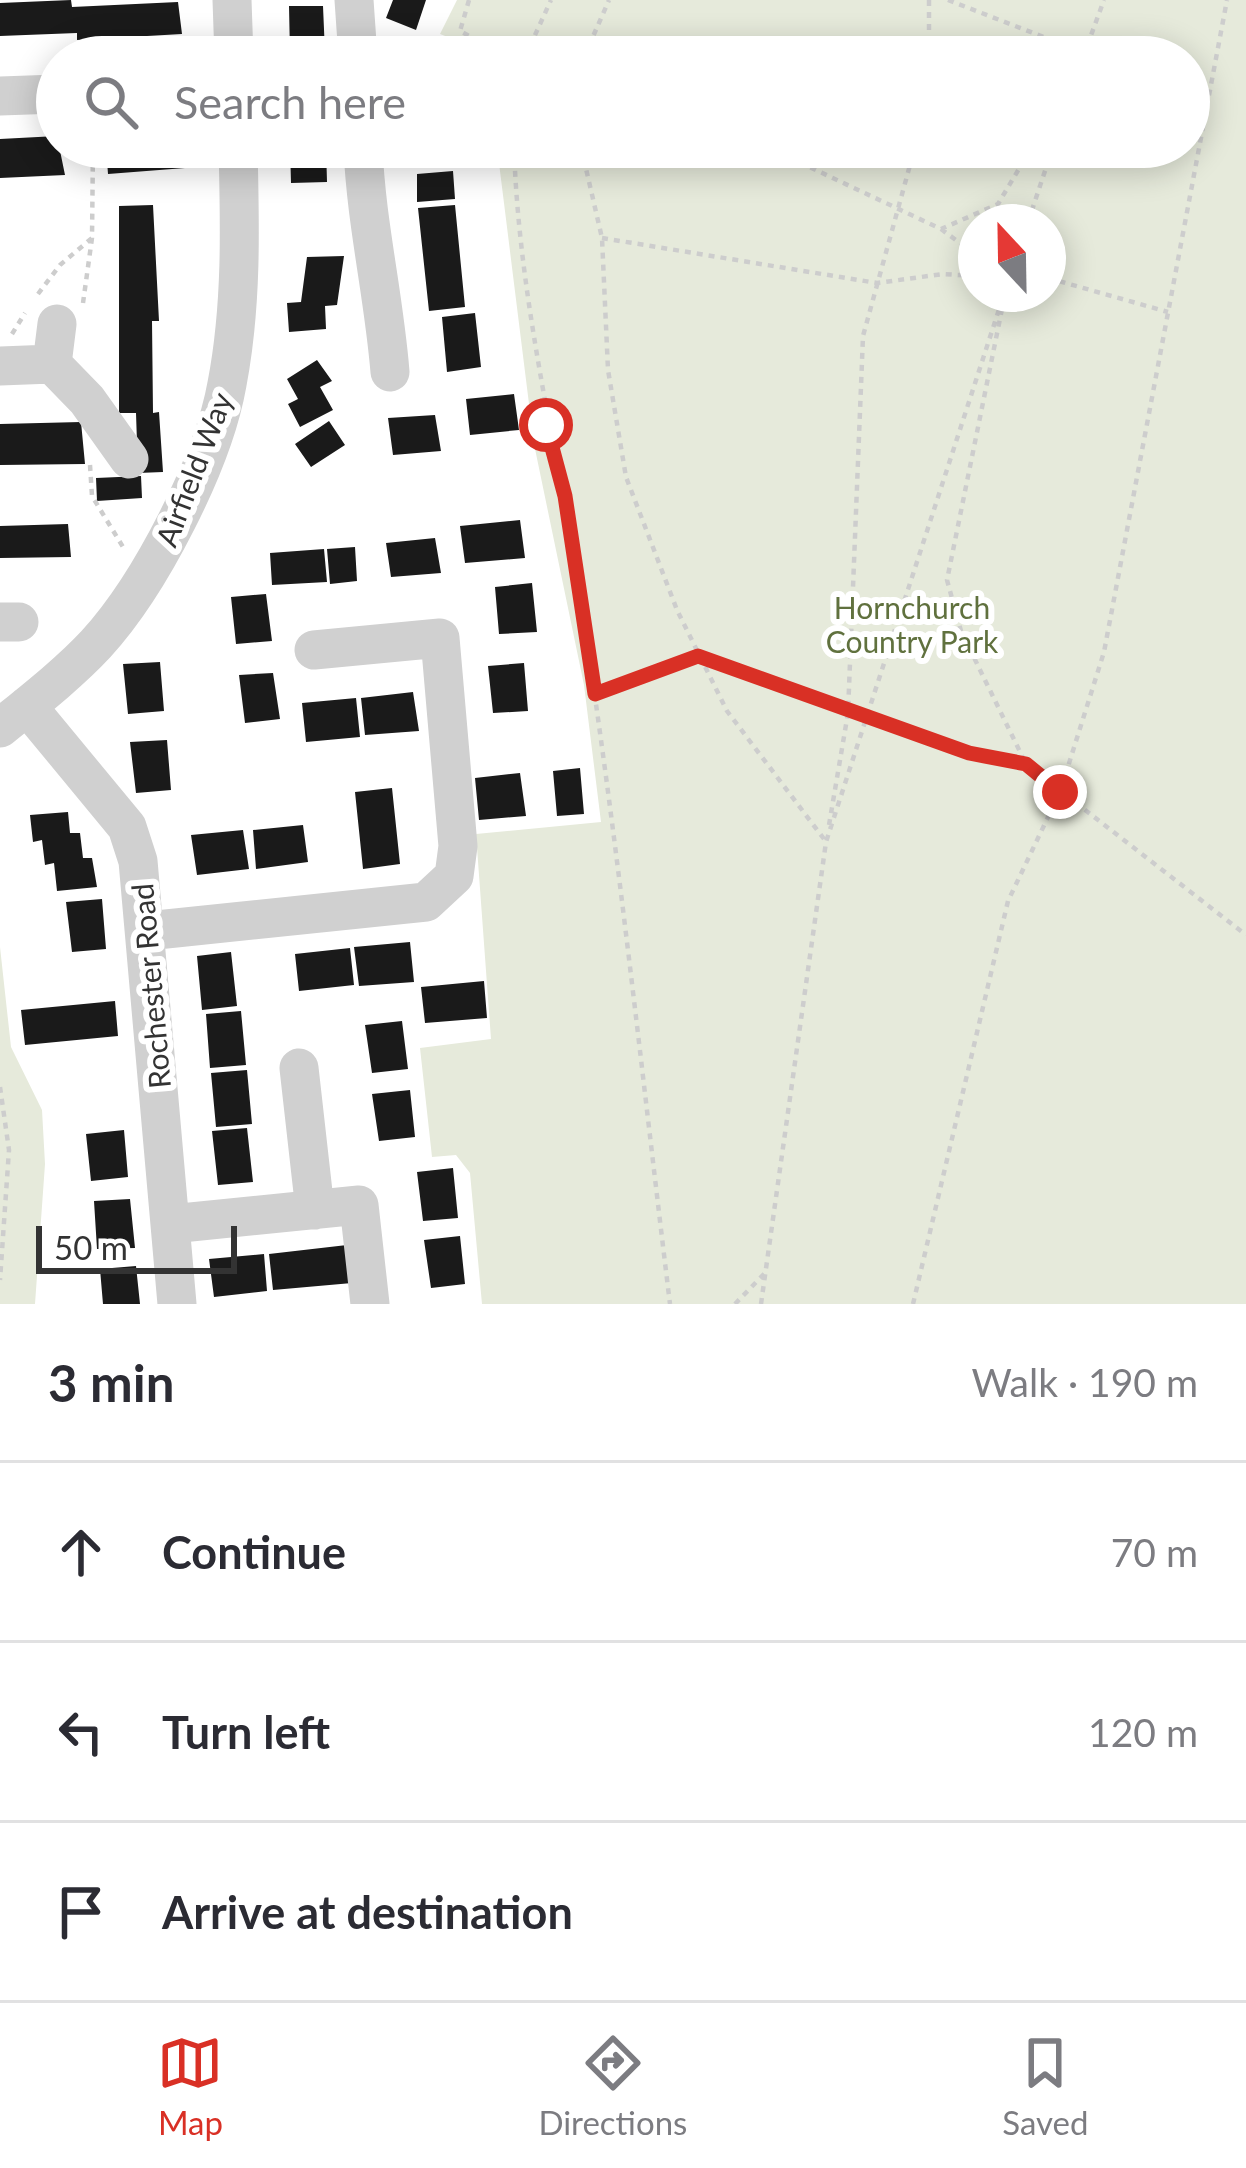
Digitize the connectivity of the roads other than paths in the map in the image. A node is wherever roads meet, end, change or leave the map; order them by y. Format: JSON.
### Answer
{"nodes":[{"id":1,"x":232,"y":0,"type":"edge"},
{"id":2,"x":354,"y":0,"type":"edge"},
{"id":3,"x":233,"y":36,"type":"edge"},
{"id":4,"x":357,"y":36,"type":"edge"},
{"id":5,"x":36,"y":95,"type":"edge"},
{"id":6,"x":0,"y":96,"type":"edge"},
{"id":7,"x":239,"y":168,"type":"edge"},
{"id":8,"x":364,"y":168,"type":"edge"},
{"id":9,"x":57,"y":324,"type":"road end"},
{"id":10,"x":52,"y":364,"type":"junction"},
{"id":11,"x":0,"y":366,"type":"edge"},
{"id":12,"x":390,"y":372,"type":"dead end"},
{"id":13,"x":110,"y":458,"type":"road end"},
{"id":14,"x":314,"y":650,"type":"dead end"},
{"id":15,"x":14,"y":717,"type":"edge"},
{"id":16,"x":147,"y":931,"type":"junction"},
{"id":17,"x":298,"y":1068,"type":"dead end"},
{"id":18,"x":314,"y":1210,"type":"junction"},
{"id":19,"x":171,"y":1224,"type":"junction"},
{"id":20,"x":177,"y":1304,"type":"edge"},
{"id":21,"x":370,"y":1304,"type":"edge"}],
"edges":[{"from":1,"to":3,"type":"street"},
{"from":2,"to":4,"type":"street"},
{"from":5,"to":6,"type":"street"},
{"from":7,"to":15,"type":"street","name":"Airfield Way"},
{"from":8,"to":12,"type":"street"},
{"from":9,"to":10,"type":"street"},
{"from":10,"to":11,"type":"street"},
{"from":10,"to":13,"type":"street"},
{"from":14,"to":16,"type":"street"},
{"from":15,"to":16,"type":"street","name":"Rochester Road"},
{"from":16,"to":19,"type":"street","name":"Rochester Road"},
{"from":17,"to":18,"type":"street"},
{"from":18,"to":19,"type":"street"},
{"from":18,"to":21,"type":"street"},
{"from":19,"to":20,"type":"street","name":"Rochester Road"}]}
